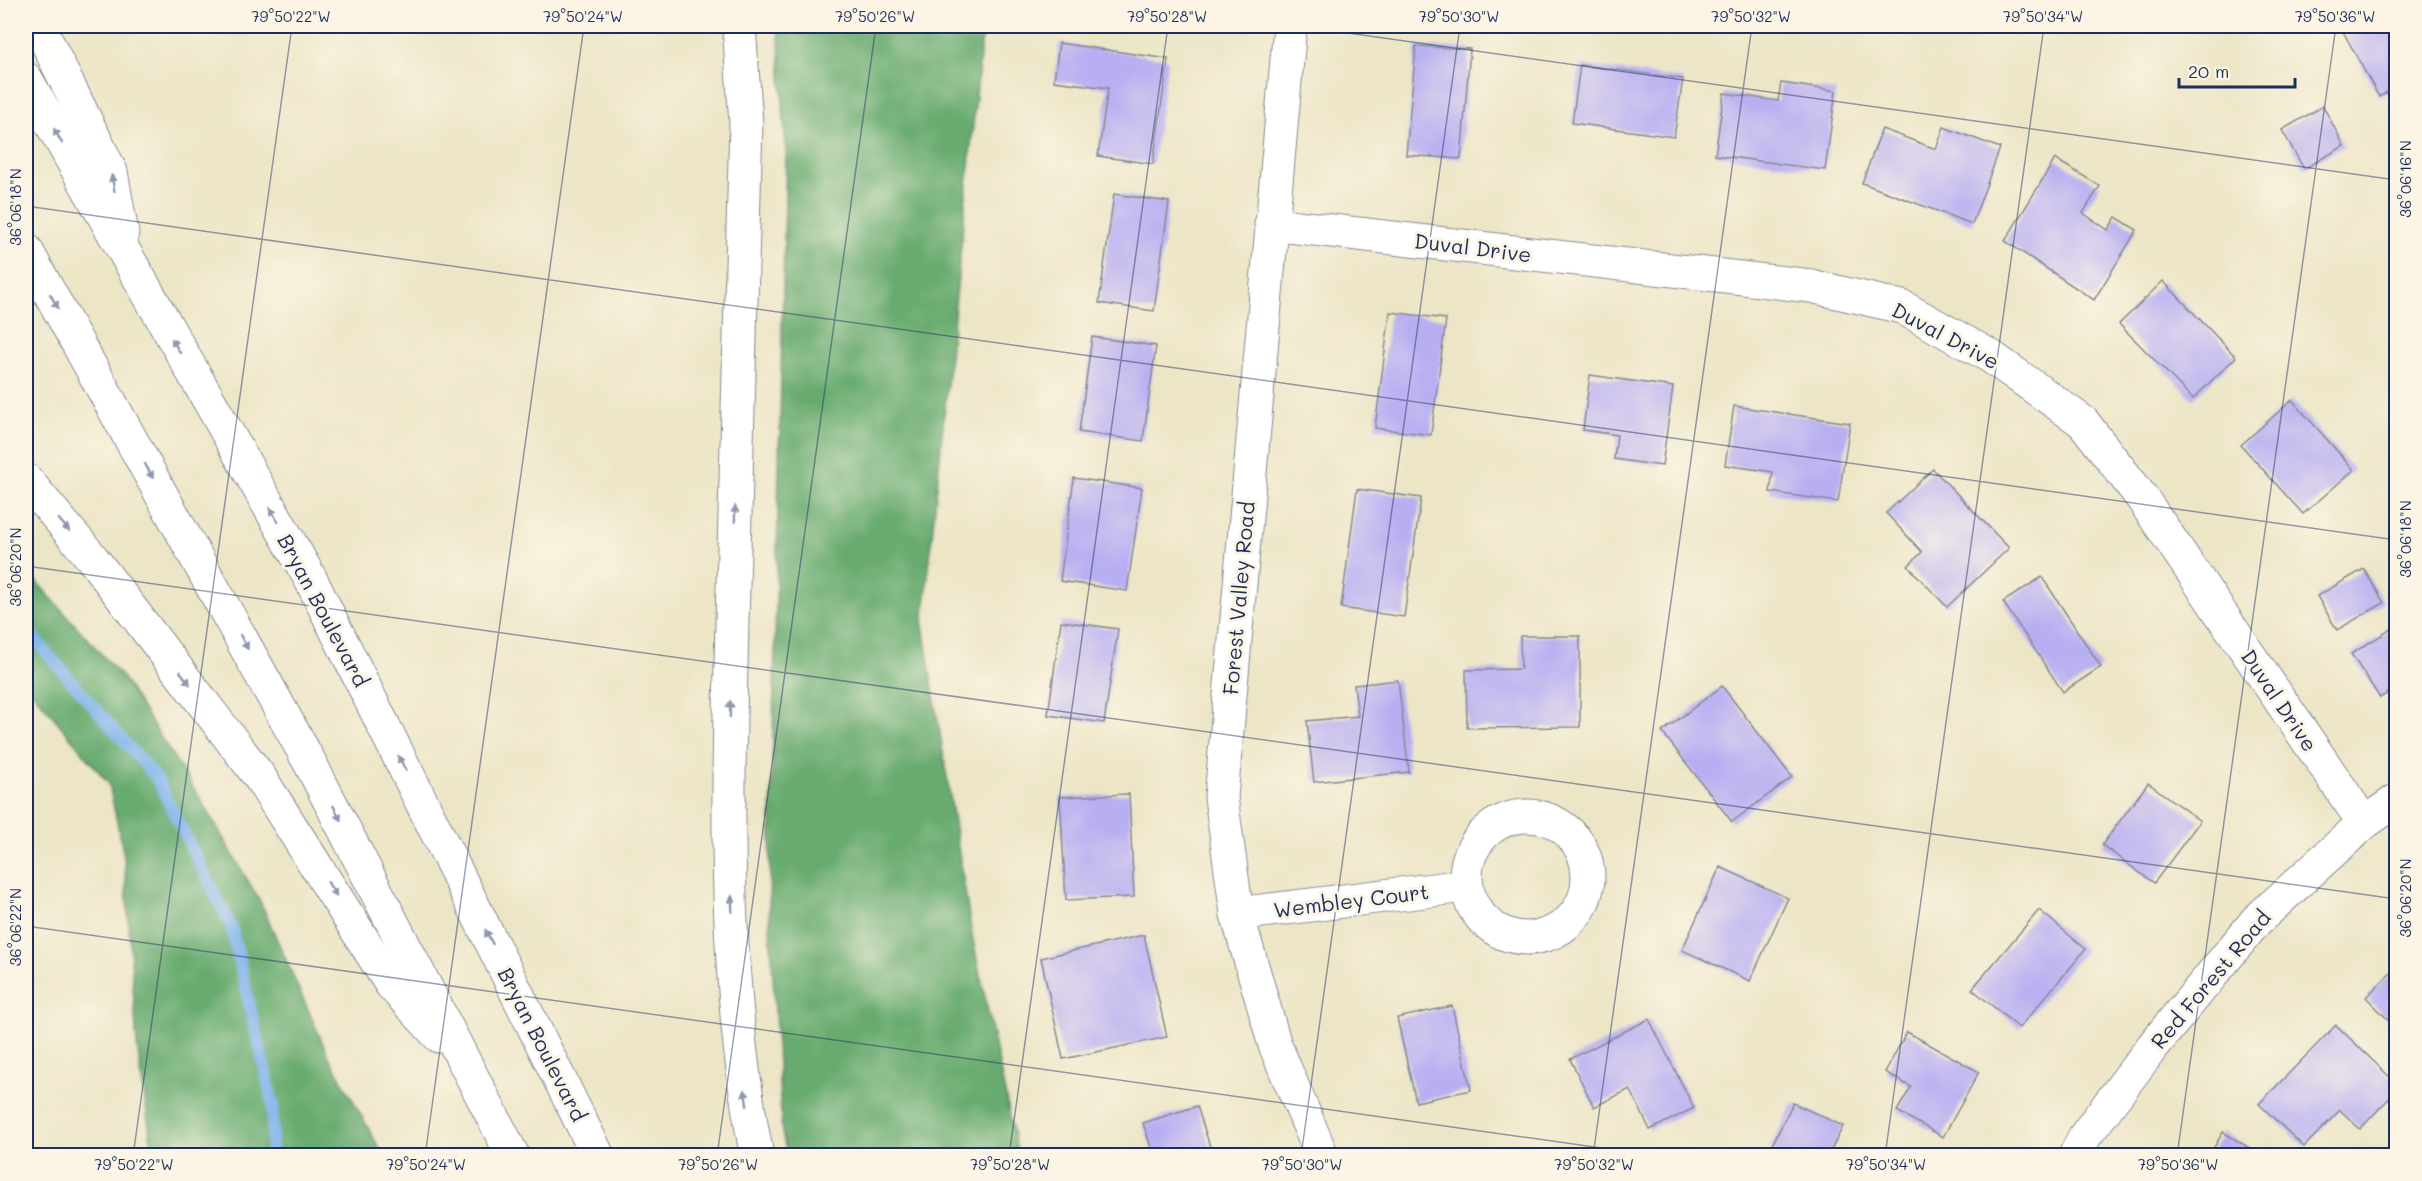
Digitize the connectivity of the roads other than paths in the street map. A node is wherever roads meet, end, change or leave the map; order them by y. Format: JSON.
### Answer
{"nodes":[{"id":1,"x":39,"y":26,"type":"edge"},
{"id":2,"x":739,"y":26,"type":"edge"},
{"id":3,"x":1290,"y":26,"type":"edge"},
{"id":4,"x":26,"y":79,"type":"edge"},
{"id":5,"x":1271,"y":224,"type":"junction"},
{"id":6,"x":26,"y":250,"type":"edge"},
{"id":7,"x":127,"y":261,"type":"junction"},
{"id":8,"x":26,"y":480,"type":"edge"},
{"id":9,"x":2397,"y":801,"type":"edge"},
{"id":10,"x":2364,"y":823,"type":"junction"},
{"id":11,"x":1465,"y":886,"type":"dead end"},
{"id":12,"x":1237,"y":914,"type":"junction"},
{"id":13,"x":470,"y":1070,"type":"junction"},
{"id":14,"x":513,"y":1155,"type":"edge"},
{"id":15,"x":598,"y":1155,"type":"edge"},
{"id":16,"x":757,"y":1155,"type":"edge"},
{"id":17,"x":1322,"y":1155,"type":"edge"},
{"id":18,"x":2075,"y":1155,"type":"edge"}],
"edges":[{"from":7,"to":1,"type":"main road","one_way":true},
{"from":16,"to":2,"type":"main road","one_way":true},
{"from":3,"to":5,"type":"main road","name":"Forest Valley Road"},
{"from":7,"to":4,"type":"main road","name":"Bryan Boulevard","one_way":true},
{"from":5,"to":10,"type":"main road","name":"Duval Drive"},
{"from":5,"to":12,"type":"main road","name":"Forest Valley Road"},
{"from":6,"to":13,"type":"main road","one_way":true},
{"from":15,"to":7,"type":"main road","name":"Bryan Boulevard","one_way":true},
{"from":8,"to":13,"type":"main road","one_way":true},
{"from":9,"to":10,"type":"main road","name":"Red Forest Road"},
{"from":10,"to":18,"type":"main road","name":"Red Forest Road"},
{"from":11,"to":12,"type":"main road","name":"Wembley Court"},
{"from":12,"to":17,"type":"main road","name":"Forest Valley Road"},
{"from":13,"to":14,"type":"main road"}]}
